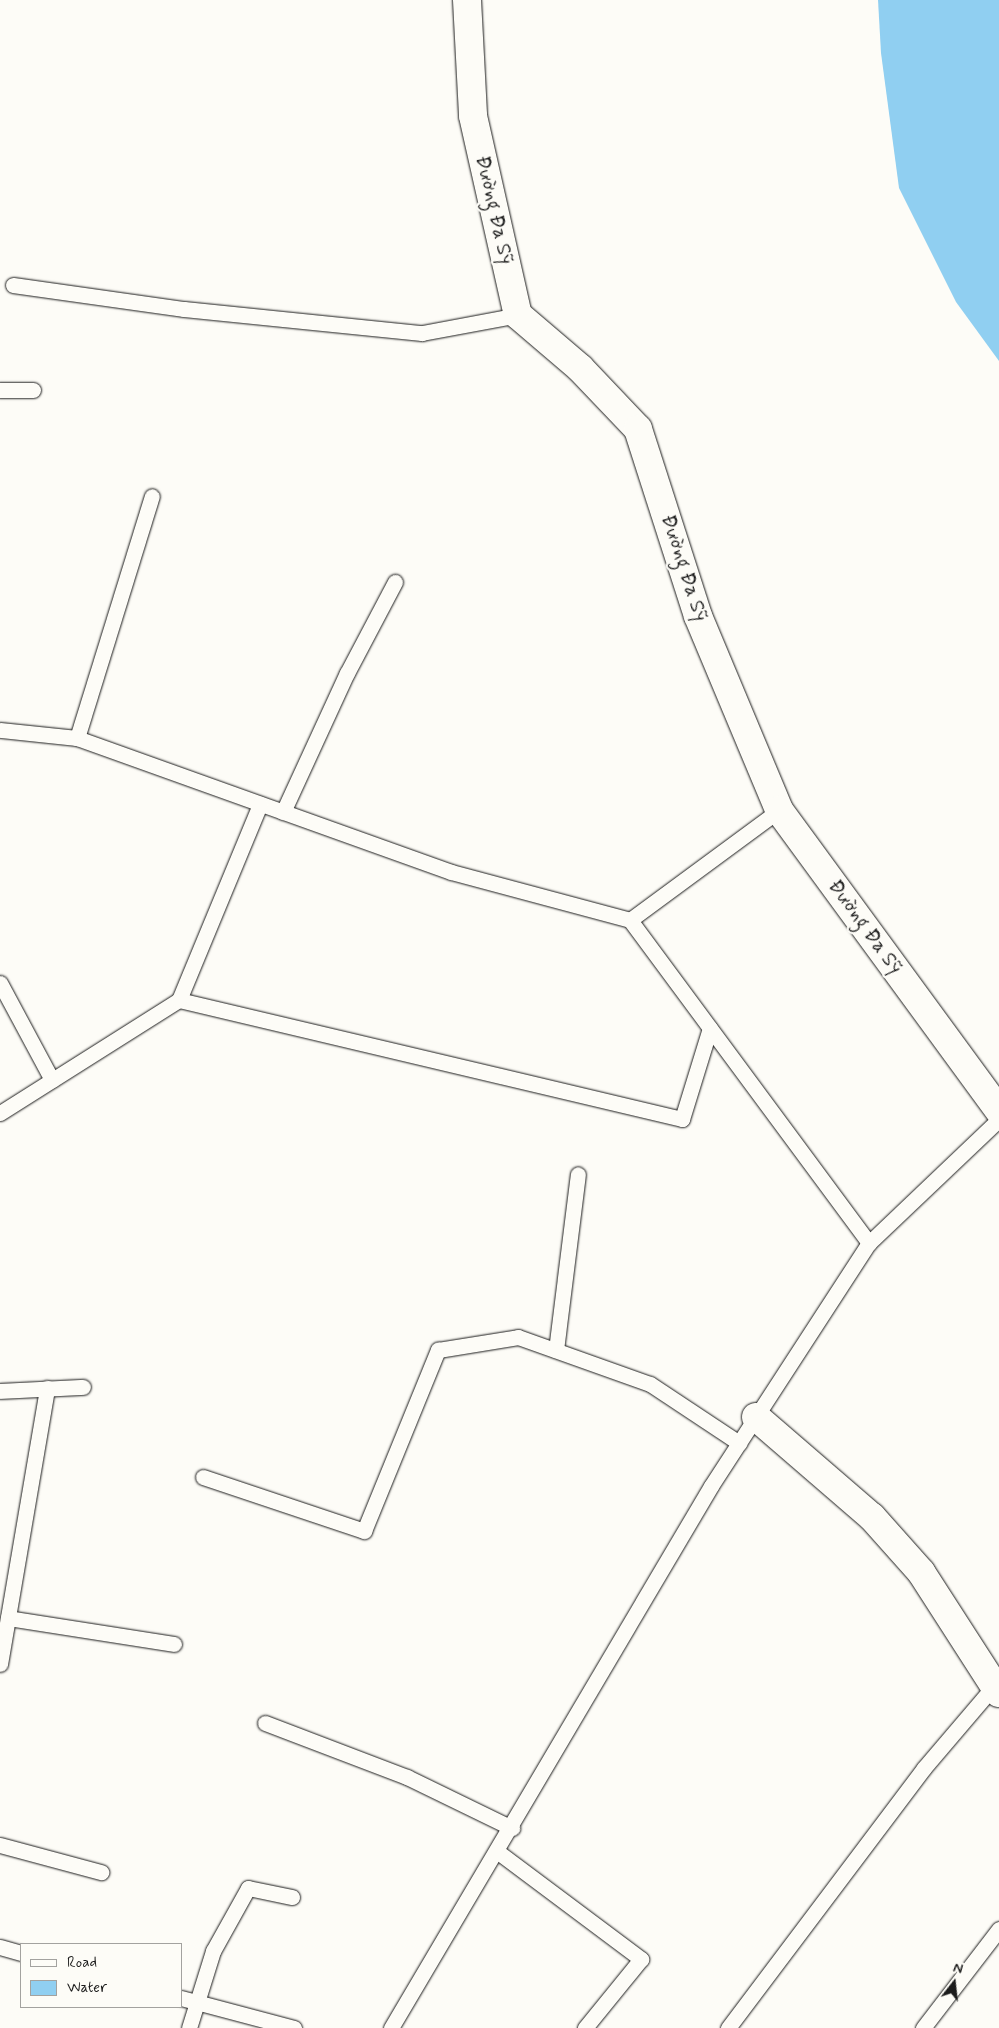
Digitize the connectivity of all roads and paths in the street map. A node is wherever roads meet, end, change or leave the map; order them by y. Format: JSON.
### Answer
{"nodes":[{"id":1,"x":467,"y":0,"type":"edge"},
{"id":2,"x":13,"y":285,"type":"dead end"},
{"id":3,"x":518,"y":316,"type":"junction"},
{"id":4,"x":0,"y":390,"type":"edge"},
{"id":5,"x":33,"y":390,"type":"dead end"},
{"id":6,"x":152,"y":496,"type":"dead end"},
{"id":7,"x":395,"y":582,"type":"dead end"},
{"id":8,"x":0,"y":730,"type":"edge"},
{"id":9,"x":77,"y":738,"type":"junction"},
{"id":10,"x":260,"y":804,"type":"junction"},
{"id":11,"x":780,"y":810,"type":"junction"},
{"id":12,"x":283,"y":812,"type":"junction"},
{"id":13,"x":630,"y":920,"type":"junction"},
{"id":14,"x":0,"y":982,"type":"edge"},
{"id":15,"x":179,"y":1000,"type":"junction"},
{"id":16,"x":710,"y":1028,"type":"junction"},
{"id":17,"x":52,"y":1080,"type":"junction"},
{"id":18,"x":999,"y":1111,"type":"edge"},
{"id":19,"x":0,"y":1112,"type":"edge"},
{"id":20,"x":999,"y":1119,"type":"edge"},
{"id":21,"x":578,"y":1174,"type":"dead end"},
{"id":22,"x":869,"y":1243,"type":"junction"},
{"id":23,"x":556,"y":1350,"type":"junction"},
{"id":24,"x":82,"y":1387,"type":"dead end"},
{"id":25,"x":47,"y":1388,"type":"junction"},
{"id":26,"x":0,"y":1391,"type":"edge"},
{"id":27,"x":756,"y":1418,"type":"junction"},
{"id":28,"x":739,"y":1443,"type":"junction"},
{"id":29,"x":203,"y":1477,"type":"dead end"},
{"id":30,"x":8,"y":1618,"type":"junction"},
{"id":31,"x":174,"y":1644,"type":"dead end"},
{"id":32,"x":0,"y":1664,"type":"edge"},
{"id":33,"x":996,"y":1690,"type":"edge"},
{"id":34,"x":265,"y":1723,"type":"dead end"},
{"id":35,"x":512,"y":1828,"type":"junction"},
{"id":36,"x":0,"y":1845,"type":"edge"},
{"id":37,"x":498,"y":1852,"type":"junction"},
{"id":38,"x":101,"y":1872,"type":"dead end"},
{"id":39,"x":292,"y":1897,"type":"dead end"},
{"id":40,"x":999,"y":1929,"type":"edge"},
{"id":41,"x":0,"y":1947,"type":"edge"},
{"id":42,"x":20,"y":1953,"type":"edge"},
{"id":43,"x":182,"y":1998,"type":"edge"},
{"id":44,"x":198,"y":2002,"type":"junction"},
{"id":45,"x":189,"y":2028,"type":"edge"},
{"id":46,"x":294,"y":2028,"type":"edge"},
{"id":47,"x":391,"y":2028,"type":"edge"},
{"id":48,"x":585,"y":2028,"type":"edge"},
{"id":49,"x":728,"y":2028,"type":"edge"},
{"id":50,"x":923,"y":2028,"type":"edge"}],
"edges":[{"from":1,"to":3,"type":"street","name":"Đường Đa Sỹ"},
{"from":2,"to":3,"type":"lane"},
{"from":3,"to":11,"type":"street","name":"Đường Đa Sỹ"},
{"from":4,"to":5,"type":"lane"},
{"from":6,"to":9,"type":"lane"},
{"from":7,"to":12,"type":"lane"},
{"from":8,"to":9,"type":"lane"},
{"from":9,"to":10,"type":"lane"},
{"from":10,"to":12,"type":"lane"},
{"from":10,"to":15,"type":"lane"},
{"from":11,"to":13,"type":"lane"},
{"from":11,"to":18,"type":"street","name":"Đường Đa Sỹ"},
{"from":12,"to":13,"type":"lane"},
{"from":13,"to":16,"type":"lane"},
{"from":14,"to":17,"type":"lane"},
{"from":15,"to":16,"type":"lane"},
{"from":15,"to":17,"type":"lane"},
{"from":16,"to":22,"type":"lane"},
{"from":17,"to":19,"type":"lane"},
{"from":20,"to":22,"type":"lane"},
{"from":21,"to":23,"type":"lane"},
{"from":22,"to":27,"type":"lane"},
{"from":23,"to":28,"type":"lane"},
{"from":23,"to":29,"type":"lane"},
{"from":24,"to":25,"type":"lane"},
{"from":25,"to":26,"type":"lane"},
{"from":25,"to":30,"type":"lane"},
{"from":27,"to":28,"type":"lane"},
{"from":27,"to":33,"type":"street"},
{"from":28,"to":35,"type":"lane"},
{"from":30,"to":31,"type":"lane"},
{"from":30,"to":32,"type":"lane"},
{"from":33,"to":49,"type":"lane"},
{"from":34,"to":35,"type":"lane"},
{"from":35,"to":37,"type":"lane"},
{"from":36,"to":38,"type":"lane"},
{"from":37,"to":47,"type":"lane"},
{"from":37,"to":48,"type":"lane"},
{"from":39,"to":44,"type":"lane"},
{"from":40,"to":50,"type":"lane"},
{"from":41,"to":42,"type":"lane"},
{"from":43,"to":44,"type":"lane"},
{"from":44,"to":45,"type":"lane"},
{"from":44,"to":46,"type":"lane"}]}
